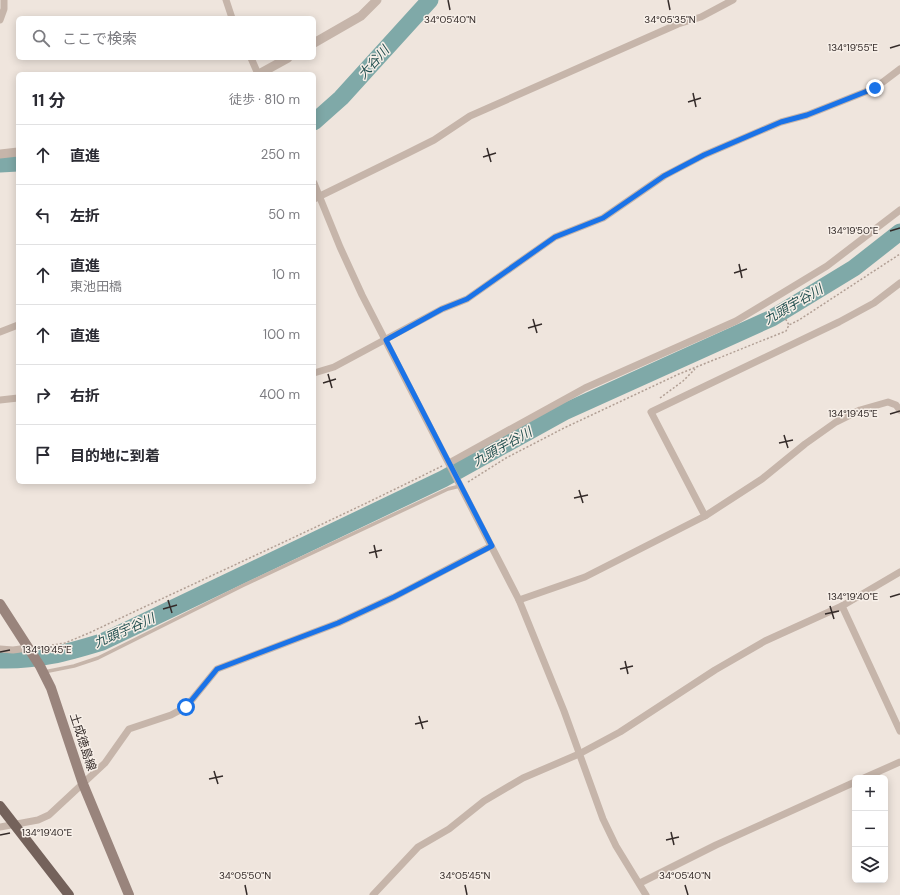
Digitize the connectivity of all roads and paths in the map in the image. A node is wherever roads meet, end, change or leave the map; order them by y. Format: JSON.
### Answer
{"nodes":[{"id":1,"x":4,"y":0,"type":"edge"},
{"id":2,"x":226,"y":0,"type":"edge"},
{"id":3,"x":377,"y":0,"type":"edge"},
{"id":4,"x":734,"y":0,"type":"edge"},
{"id":5,"x":231,"y":16,"type":"edge"},
{"id":6,"x":0,"y":20,"type":"edge"},
{"id":7,"x":316,"y":42,"type":"edge"},
{"id":8,"x":252,"y":60,"type":"edge"},
{"id":9,"x":285,"y":60,"type":"edge"},
{"id":10,"x":900,"y":69,"type":"edge"},
{"id":11,"x":261,"y":72,"type":"edge"},
{"id":12,"x":264,"y":72,"type":"edge"},
{"id":13,"x":16,"y":152,"type":"edge"},
{"id":14,"x":0,"y":154,"type":"edge"},
{"id":15,"x":317,"y":198,"type":"edge"},
{"id":16,"x":900,"y":210,"type":"edge"},
{"id":17,"x":900,"y":254,"type":"edge"},
{"id":18,"x":900,"y":283,"type":"edge"},
{"id":19,"x":777,"y":302,"type":"dead end"},
{"id":20,"x":788,"y":325,"type":"junction"},
{"id":21,"x":16,"y":326,"type":"edge"},
{"id":22,"x":0,"y":332,"type":"edge"},
{"id":23,"x":386,"y":340,"type":"junction"},
{"id":24,"x":696,"y":368,"type":"junction"},
{"id":25,"x":316,"y":372,"type":"edge"},
{"id":26,"x":16,"y":398,"type":"edge"},
{"id":27,"x":0,"y":400,"type":"edge"},
{"id":28,"x":900,"y":410,"type":"edge"},
{"id":29,"x":651,"y":412,"type":"junction"},
{"id":30,"x":450,"y":464,"type":"junction"},
{"id":31,"x":460,"y":485,"type":"junction"},
{"id":32,"x":705,"y":516,"type":"junction"},
{"id":33,"x":492,"y":546,"type":"junction"},
{"id":34,"x":900,"y":572,"type":"edge"},
{"id":35,"x":519,"y":600,"type":"junction"},
{"id":36,"x":0,"y":604,"type":"edge"},
{"id":37,"x":842,"y":606,"type":"junction"},
{"id":38,"x":0,"y":649,"type":"edge"},
{"id":39,"x":29,"y":649,"type":"junction"},
{"id":40,"x":42,"y":669,"type":"junction"},
{"id":41,"x":900,"y":731,"type":"edge"},
{"id":42,"x":579,"y":754,"type":"junction"},
{"id":43,"x":900,"y":762,"type":"edge"},
{"id":44,"x":871,"y":775,"type":"edge"},
{"id":45,"x":852,"y":783,"type":"edge"},
{"id":46,"x":83,"y":784,"type":"junction"},
{"id":47,"x":0,"y":806,"type":"edge"},
{"id":48,"x":14,"y":824,"type":"junction"},
{"id":49,"x":0,"y":827,"type":"edge"},
{"id":50,"x":640,"y":883,"type":"junction"},
{"id":51,"x":69,"y":895,"type":"edge"},
{"id":52,"x":130,"y":895,"type":"edge"},
{"id":53,"x":373,"y":895,"type":"edge"},
{"id":54,"x":646,"y":895,"type":"edge"}],
"edges":[{"from":1,"to":6,"type":"street"},
{"from":2,"to":5,"type":"street"},
{"from":3,"to":7,"type":"street"},
{"from":4,"to":15,"type":"street"},
{"from":8,"to":11,"type":"street"},
{"from":9,"to":12,"type":"street"},
{"from":10,"to":23,"type":"street"},
{"from":13,"to":14,"type":"street"},
{"from":15,"to":23,"type":"street"},
{"from":16,"to":30,"type":"street"},
{"from":17,"to":20,"type":"path"},
{"from":18,"to":29,"type":"street"},
{"from":19,"to":20,"type":"path"},
{"from":20,"to":24,"type":"path"},
{"from":21,"to":22,"type":"street"},
{"from":23,"to":25,"type":"street"},
{"from":23,"to":30,"type":"street"},
{"from":24,"to":29,"type":"path"},
{"from":24,"to":31,"type":"path"},
{"from":26,"to":27,"type":"street"},
{"from":28,"to":32,"type":"street"},
{"from":29,"to":32,"type":"street"},
{"from":30,"to":31,"type":"street"},
{"from":30,"to":39,"type":"path"},
{"from":31,"to":33,"type":"street"},
{"from":31,"to":40,"type":"lane"},
{"from":32,"to":35,"type":"street"},
{"from":33,"to":35,"type":"street"},
{"from":33,"to":46,"type":"street"},
{"from":34,"to":37,"type":"street"},
{"from":35,"to":42,"type":"street"},
{"from":36,"to":39,"type":"main road","name":"土成徳島線"},
{"from":37,"to":41,"type":"street"},
{"from":37,"to":42,"type":"street"},
{"from":38,"to":39,"type":"street"},
{"from":39,"to":40,"type":"main road","name":"土成徳島線"},
{"from":40,"to":46,"type":"main road","name":"土成徳島線"},
{"from":42,"to":50,"type":"street"},
{"from":42,"to":53,"type":"street"},
{"from":43,"to":44,"type":"street"},
{"from":45,"to":50,"type":"street"},
{"from":46,"to":48,"type":"street"},
{"from":46,"to":52,"type":"main road","name":"土成徳島線"},
{"from":47,"to":48,"type":"main road"},
{"from":48,"to":49,"type":"street"},
{"from":48,"to":51,"type":"main road"},
{"from":50,"to":54,"type":"street"}]}
